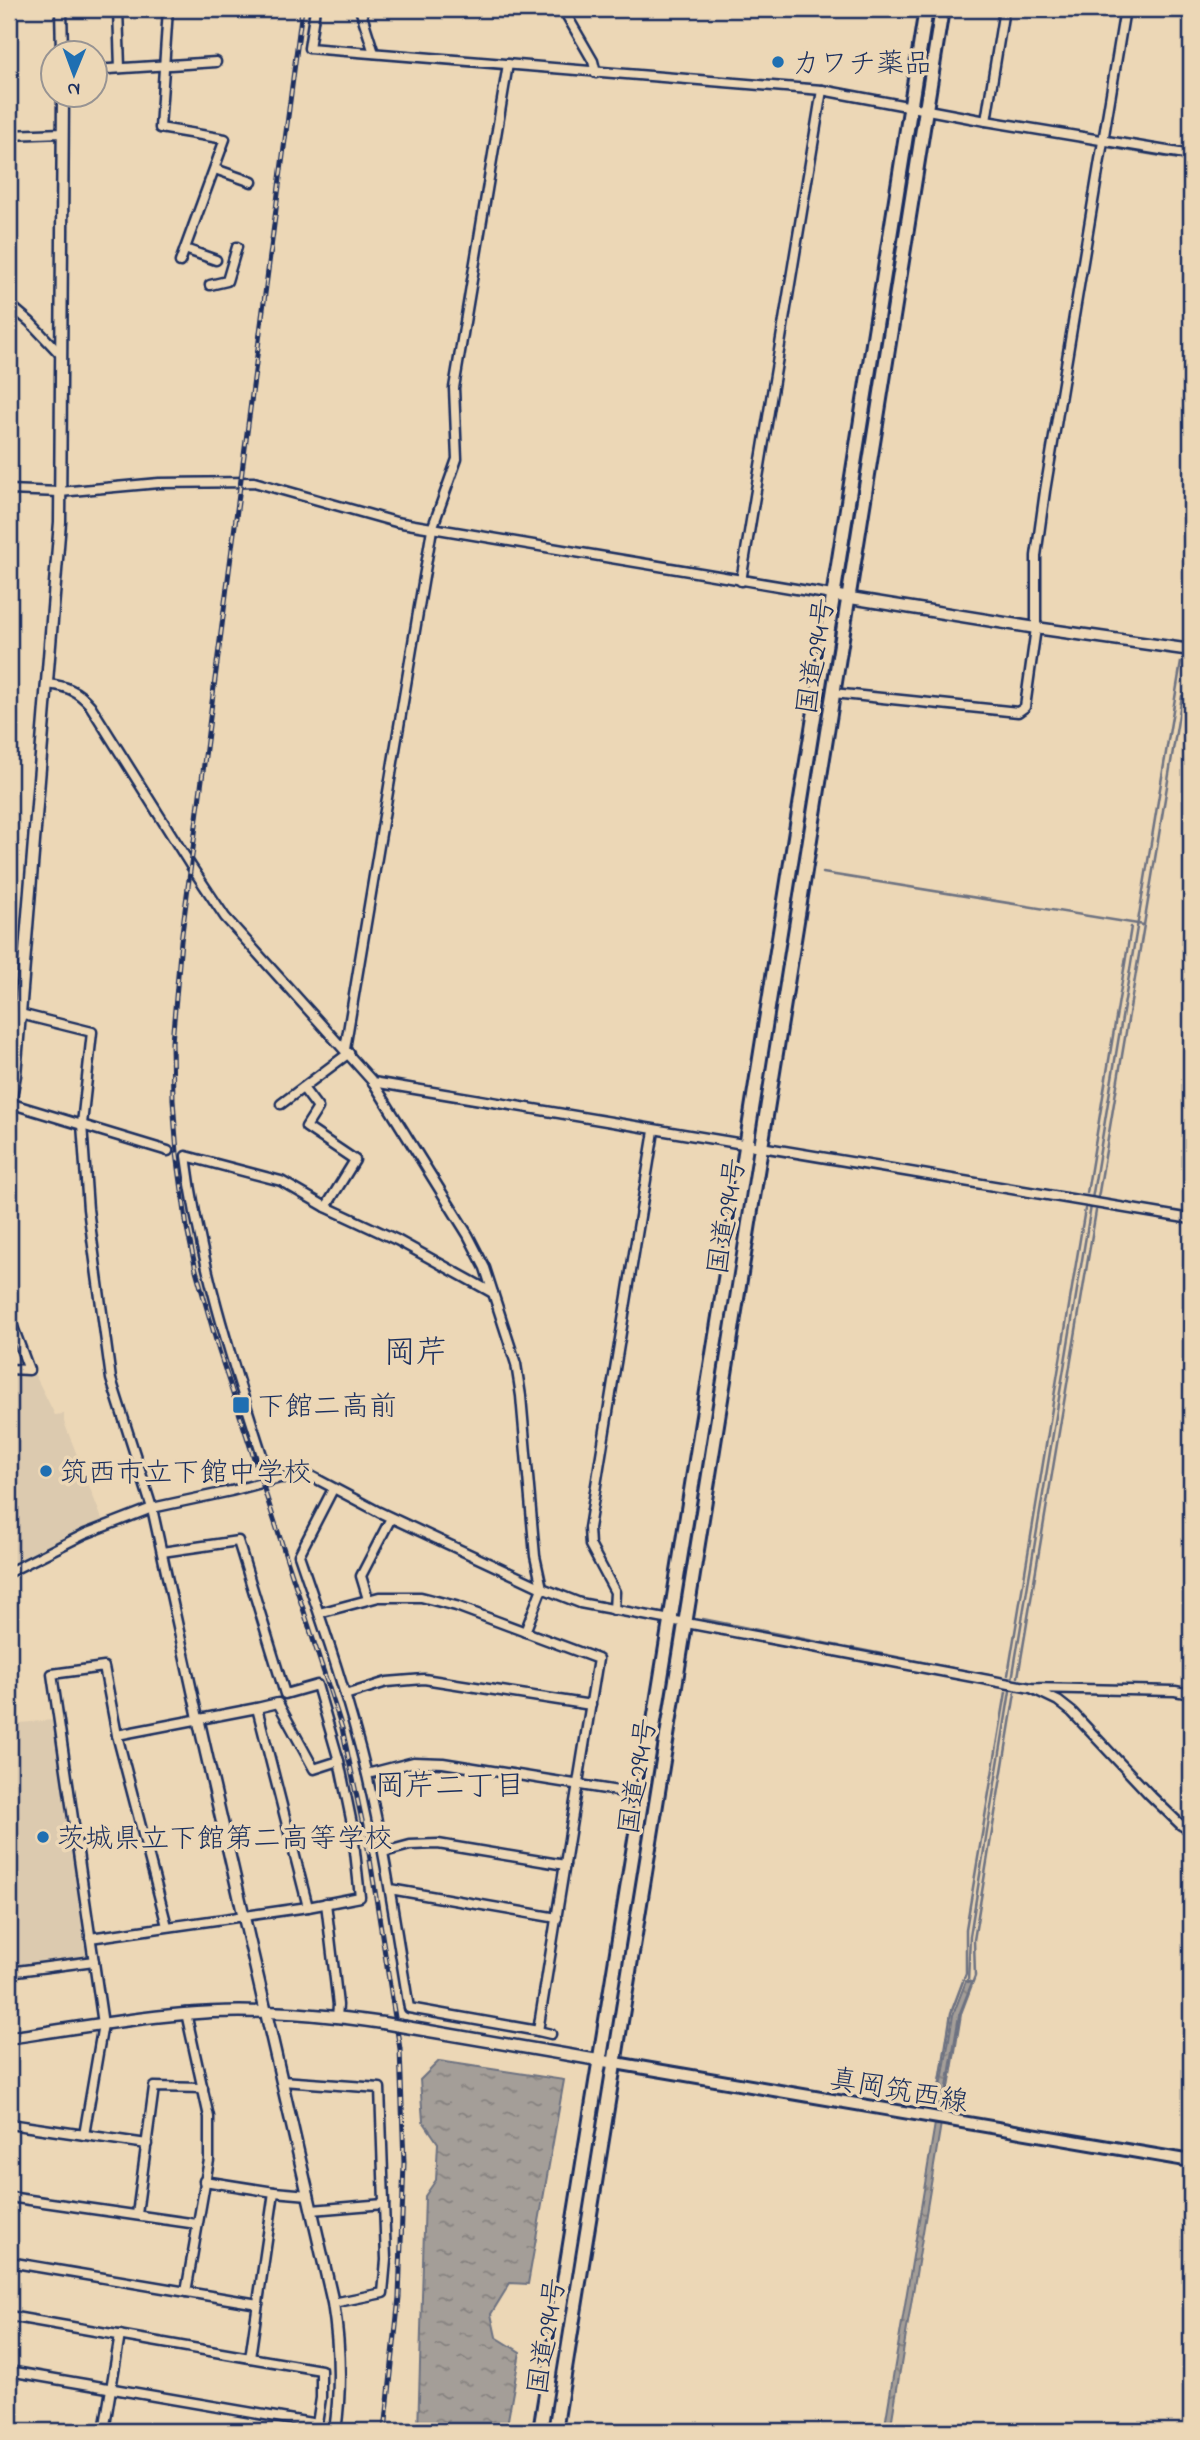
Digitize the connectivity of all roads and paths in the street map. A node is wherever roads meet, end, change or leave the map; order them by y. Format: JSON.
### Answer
{"nodes":[{"id":1,"x":61,"y":9,"type":"edge"},
{"id":2,"x":118,"y":9,"type":"edge"},
{"id":3,"x":168,"y":9,"type":"edge"},
{"id":4,"x":315,"y":9,"type":"edge"},
{"id":5,"x":360,"y":9,"type":"edge"},
{"id":6,"x":563,"y":9,"type":"edge"},
{"id":7,"x":926,"y":9,"type":"edge"},
{"id":8,"x":942,"y":9,"type":"edge"},
{"id":9,"x":1004,"y":9,"type":"edge"},
{"id":10,"x":1125,"y":9,"type":"edge"},
{"id":11,"x":62,"y":38,"type":"edge"},
{"id":12,"x":374,"y":53,"type":"junction"},
{"id":13,"x":216,"y":62,"type":"dead end"},
{"id":14,"x":508,"y":64,"type":"junction"},
{"id":15,"x":163,"y":66,"type":"junction"},
{"id":16,"x":120,"y":68,"type":"junction"},
{"id":17,"x":108,"y":69,"type":"edge"},
{"id":18,"x":596,"y":73,"type":"junction"},
{"id":19,"x":821,"y":90,"type":"junction"},
{"id":20,"x":911,"y":107,"type":"junction"},
{"id":21,"x":63,"y":108,"type":"edge"},
{"id":22,"x":925,"y":110,"type":"junction"},
{"id":23,"x":986,"y":121,"type":"junction"},
{"id":24,"x":63,"y":133,"type":"junction"},
{"id":25,"x":9,"y":135,"type":"edge"},
{"id":26,"x":1102,"y":141,"type":"junction"},
{"id":27,"x":1191,"y":155,"type":"edge"},
{"id":28,"x":215,"y":169,"type":"junction"},
{"id":29,"x":252,"y":182,"type":"dead end"},
{"id":30,"x":237,"y":247,"type":"dead end"},
{"id":31,"x":185,"y":249,"type":"junction"},
{"id":32,"x":216,"y":260,"type":"dead end"},
{"id":33,"x":180,"y":262,"type":"dead end"},
{"id":34,"x":210,"y":285,"type":"dead end"},
{"id":35,"x":9,"y":304,"type":"edge"},
{"id":36,"x":61,"y":355,"type":"junction"},
{"id":37,"x":9,"y":490,"type":"edge"},
{"id":38,"x":60,"y":492,"type":"junction"},
{"id":39,"x":432,"y":528,"type":"junction"},
{"id":40,"x":741,"y":580,"type":"junction"},
{"id":41,"x":832,"y":595,"type":"junction"},
{"id":42,"x":848,"y":598,"type":"junction"},
{"id":43,"x":1036,"y":628,"type":"junction"},
{"id":44,"x":1191,"y":650,"type":"edge"},
{"id":45,"x":47,"y":684,"type":"junction"},
{"id":46,"x":833,"y":693,"type":"junction"},
{"id":47,"x":20,"y":1014,"type":"junction"},
{"id":48,"x":347,"y":1051,"type":"junction"},
{"id":49,"x":373,"y":1082,"type":"junction"},
{"id":50,"x":303,"y":1088,"type":"junction"},
{"id":51,"x":9,"y":1104,"type":"edge"},
{"id":52,"x":281,"y":1104,"type":"dead end"},
{"id":53,"x":82,"y":1124,"type":"junction"},
{"id":54,"x":654,"y":1131,"type":"junction"},
{"id":55,"x":746,"y":1144,"type":"junction"},
{"id":56,"x":761,"y":1147,"type":"junction"},
{"id":57,"x":168,"y":1151,"type":"dead end"},
{"id":58,"x":326,"y":1207,"type":"junction"},
{"id":59,"x":1191,"y":1219,"type":"edge"},
{"id":60,"x":493,"y":1293,"type":"junction"},
{"id":61,"x":9,"y":1316,"type":"edge"},
{"id":62,"x":9,"y":1369,"type":"edge"},
{"id":63,"x":270,"y":1480,"type":"junction"},
{"id":64,"x":333,"y":1489,"type":"junction"},
{"id":65,"x":152,"y":1508,"type":"junction"},
{"id":66,"x":391,"y":1518,"type":"junction"},
{"id":67,"x":162,"y":1552,"type":"junction"},
{"id":68,"x":9,"y":1572,"type":"edge"},
{"id":69,"x":542,"y":1588,"type":"junction"},
{"id":70,"x":368,"y":1599,"type":"junction"},
{"id":71,"x":614,"y":1610,"type":"junction"},
{"id":72,"x":319,"y":1613,"type":"junction"},
{"id":73,"x":669,"y":1619,"type":"junction"},
{"id":74,"x":685,"y":1622,"type":"junction"},
{"id":75,"x":525,"y":1632,"type":"junction"},
{"id":76,"x":1031,"y":1688,"type":"junction"},
{"id":77,"x":285,"y":1694,"type":"junction"},
{"id":78,"x":1191,"y":1694,"type":"edge"},
{"id":79,"x":345,"y":1695,"type":"junction"},
{"id":80,"x":278,"y":1703,"type":"junction"},
{"id":81,"x":591,"y":1705,"type":"junction"},
{"id":82,"x":257,"y":1708,"type":"junction"},
{"id":83,"x":198,"y":1718,"type":"junction"},
{"id":84,"x":117,"y":1735,"type":"junction"},
{"id":85,"x":339,"y":1761,"type":"junction"},
{"id":86,"x":367,"y":1774,"type":"junction"},
{"id":87,"x":579,"y":1786,"type":"junction"},
{"id":88,"x":643,"y":1795,"type":"junction"},
{"id":89,"x":1191,"y":1831,"type":"edge"},
{"id":90,"x":384,"y":1852,"type":"junction"},
{"id":91,"x":565,"y":1865,"type":"junction"},
{"id":92,"x":390,"y":1889,"type":"junction"},
{"id":93,"x":326,"y":1903,"type":"junction"},
{"id":94,"x":308,"y":1907,"type":"junction"},
{"id":95,"x":243,"y":1915,"type":"junction"},
{"id":96,"x":557,"y":1918,"type":"junction"},
{"id":97,"x":167,"y":1926,"type":"junction"},
{"id":98,"x":90,"y":1938,"type":"junction"},
{"id":99,"x":94,"y":1961,"type":"junction"},
{"id":100,"x":9,"y":1972,"type":"edge"},
{"id":101,"x":186,"y":2013,"type":"junction"},
{"id":102,"x":265,"y":2013,"type":"junction"},
{"id":103,"x":337,"y":2017,"type":"junction"},
{"id":104,"x":103,"y":2024,"type":"junction"},
{"id":105,"x":538,"y":2031,"type":"junction"},
{"id":106,"x":551,"y":2034,"type":"dead end"},
{"id":107,"x":9,"y":2038,"type":"edge"},
{"id":108,"x":598,"y":2060,"type":"junction"},
{"id":109,"x":614,"y":2063,"type":"junction"},
{"id":110,"x":282,"y":2081,"type":"junction"},
{"id":111,"x":203,"y":2088,"type":"junction"},
{"id":112,"x":9,"y":2124,"type":"edge"},
{"id":113,"x":84,"y":2134,"type":"junction"},
{"id":114,"x":147,"y":2144,"type":"junction"},
{"id":115,"x":1191,"y":2161,"type":"edge"},
{"id":116,"x":204,"y":2181,"type":"junction"},
{"id":117,"x":274,"y":2192,"type":"junction"},
{"id":118,"x":309,"y":2194,"type":"junction"},
{"id":119,"x":9,"y":2197,"type":"edge"},
{"id":120,"x":384,"y":2204,"type":"junction"},
{"id":121,"x":312,"y":2210,"type":"junction"},
{"id":122,"x":137,"y":2214,"type":"junction"},
{"id":123,"x":197,"y":2224,"type":"junction"},
{"id":124,"x":9,"y":2262,"type":"edge"},
{"id":125,"x":186,"y":2292,"type":"junction"},
{"id":126,"x":333,"y":2303,"type":"junction"},
{"id":127,"x":258,"y":2304,"type":"junction"},
{"id":128,"x":9,"y":2316,"type":"edge"},
{"id":129,"x":120,"y":2335,"type":"junction"},
{"id":130,"x":250,"y":2358,"type":"junction"},
{"id":131,"x":9,"y":2371,"type":"edge"},
{"id":132,"x":111,"y":2389,"type":"junction"},
{"id":133,"x":104,"y":2431,"type":"edge"},
{"id":134,"x":335,"y":2431,"type":"edge"},
{"id":135,"x":540,"y":2431,"type":"edge"},
{"id":136,"x":555,"y":2431,"type":"edge"}],
"edges":[{"from":1,"to":11,"type":"street"},
{"from":2,"to":16,"type":"street"},
{"from":3,"to":15,"type":"street"},
{"from":4,"to":12,"type":"street"},
{"from":5,"to":12,"type":"street"},
{"from":6,"to":18,"type":"street"},
{"from":7,"to":20,"type":"highway","name":"国道294号"},
{"from":8,"to":22,"type":"highway","name":"国道294号"},
{"from":9,"to":23,"type":"street"},
{"from":10,"to":26,"type":"street"},
{"from":12,"to":14,"type":"street"},
{"from":13,"to":15,"type":"street"},
{"from":14,"to":18,"type":"street"},
{"from":14,"to":39,"type":"street"},
{"from":15,"to":16,"type":"street"},
{"from":15,"to":28,"type":"street"},
{"from":16,"to":17,"type":"street"},
{"from":18,"to":19,"type":"street"},
{"from":19,"to":20,"type":"street"},
{"from":19,"to":40,"type":"street"},
{"from":20,"to":22,"type":"street"},
{"from":20,"to":41,"type":"highway","name":"国道294号"},
{"from":21,"to":24,"type":"street"},
{"from":22,"to":23,"type":"street"},
{"from":22,"to":42,"type":"highway","name":"国道294号"},
{"from":23,"to":26,"type":"street"},
{"from":24,"to":25,"type":"street"},
{"from":24,"to":36,"type":"street"},
{"from":26,"to":27,"type":"street"},
{"from":26,"to":43,"type":"street"},
{"from":28,"to":29,"type":"street"},
{"from":28,"to":31,"type":"street"},
{"from":30,"to":34,"type":"street"},
{"from":31,"to":32,"type":"street"},
{"from":31,"to":33,"type":"street"},
{"from":35,"to":36,"type":"street"},
{"from":36,"to":38,"type":"street"},
{"from":37,"to":38,"type":"street"},
{"from":38,"to":39,"type":"street"},
{"from":38,"to":45,"type":"street"},
{"from":39,"to":40,"type":"street"},
{"from":39,"to":48,"type":"street"},
{"from":40,"to":41,"type":"street"},
{"from":41,"to":42,"type":"street"},
{"from":41,"to":55,"type":"highway","name":"国道294号"},
{"from":42,"to":43,"type":"street"},
{"from":42,"to":46,"type":"highway","name":"国道294号"},
{"from":43,"to":44,"type":"street"},
{"from":43,"to":46,"type":"street"},
{"from":45,"to":47,"type":"street"},
{"from":45,"to":48,"type":"street"},
{"from":46,"to":56,"type":"highway","name":"国道294号"},
{"from":47,"to":51,"type":"street"},
{"from":47,"to":53,"type":"street"},
{"from":48,"to":49,"type":"street"},
{"from":48,"to":50,"type":"street"},
{"from":49,"to":54,"type":"street"},
{"from":49,"to":60,"type":"street"},
{"from":50,"to":52,"type":"street"},
{"from":50,"to":58,"type":"street"},
{"from":51,"to":53,"type":"street"},
{"from":53,"to":57,"type":"street"},
{"from":53,"to":65,"type":"street"},
{"from":54,"to":55,"type":"street"},
{"from":54,"to":71,"type":"street"},
{"from":55,"to":56,"type":"street"},
{"from":55,"to":73,"type":"highway","name":"国道294号"},
{"from":56,"to":59,"type":"street"},
{"from":56,"to":74,"type":"highway","name":"国道294号"},
{"from":58,"to":60,"type":"street"},
{"from":58,"to":63,"type":"street"},
{"from":60,"to":69,"type":"street"},
{"from":61,"to":62,"type":"street"},
{"from":63,"to":64,"type":"street"},
{"from":63,"to":65,"type":"street"},
{"from":64,"to":66,"type":"street"},
{"from":64,"to":72,"type":"street"},
{"from":65,"to":67,"type":"street"},
{"from":65,"to":68,"type":"street"},
{"from":66,"to":69,"type":"street"},
{"from":66,"to":70,"type":"street"},
{"from":67,"to":77,"type":"street"},
{"from":67,"to":83,"type":"street"},
{"from":69,"to":71,"type":"street"},
{"from":69,"to":75,"type":"street"},
{"from":70,"to":72,"type":"street"},
{"from":70,"to":75,"type":"street"},
{"from":71,"to":73,"type":"street"},
{"from":72,"to":79,"type":"street"},
{"from":73,"to":74,"type":"street"},
{"from":73,"to":88,"type":"highway","name":"国道294号"},
{"from":74,"to":76,"type":"street"},
{"from":74,"to":109,"type":"highway","name":"国道294号"},
{"from":75,"to":81,"type":"street"},
{"from":76,"to":78,"type":"street"},
{"from":76,"to":89,"type":"street"},
{"from":77,"to":80,"type":"street"},
{"from":77,"to":85,"type":"street"},
{"from":79,"to":81,"type":"street"},
{"from":79,"to":86,"type":"street"},
{"from":80,"to":82,"type":"street"},
{"from":80,"to":85,"type":"street"},
{"from":81,"to":87,"type":"street"},
{"from":82,"to":83,"type":"street"},
{"from":82,"to":94,"type":"street"},
{"from":83,"to":84,"type":"street"},
{"from":83,"to":95,"type":"street"},
{"from":84,"to":97,"type":"street"},
{"from":84,"to":98,"type":"street"},
{"from":85,"to":93,"type":"street"},
{"from":86,"to":87,"type":"street"},
{"from":86,"to":90,"type":"street"},
{"from":87,"to":88,"type":"street"},
{"from":87,"to":91,"type":"street"},
{"from":88,"to":108,"type":"highway","name":"国道294号"},
{"from":90,"to":91,"type":"street"},
{"from":90,"to":92,"type":"street"},
{"from":91,"to":96,"type":"street"},
{"from":92,"to":96,"type":"street"},
{"from":92,"to":105,"type":"street"},
{"from":93,"to":94,"type":"street"},
{"from":93,"to":103,"type":"street"},
{"from":94,"to":95,"type":"street"},
{"from":95,"to":97,"type":"street"},
{"from":95,"to":102,"type":"street"},
{"from":96,"to":105,"type":"street"},
{"from":97,"to":98,"type":"street"},
{"from":98,"to":99,"type":"street"},
{"from":99,"to":100,"type":"street"},
{"from":99,"to":104,"type":"street"},
{"from":101,"to":102,"type":"street"},
{"from":101,"to":104,"type":"street"},
{"from":101,"to":111,"type":"street"},
{"from":102,"to":103,"type":"street"},
{"from":102,"to":110,"type":"street"},
{"from":103,"to":108,"type":"street","bridge":true},
{"from":104,"to":107,"type":"street"},
{"from":104,"to":113,"type":"street"},
{"from":105,"to":106,"type":"street"},
{"from":108,"to":109,"type":"main road","name":"真岡筑西線"},
{"from":108,"to":135,"type":"highway","name":"国道294号"},
{"from":109,"to":115,"type":"main road","name":"真岡筑西線"},
{"from":109,"to":136,"type":"highway","name":"国道294号"},
{"from":110,"to":118,"type":"street"},
{"from":110,"to":120,"type":"street"},
{"from":111,"to":114,"type":"street"},
{"from":111,"to":116,"type":"street"},
{"from":112,"to":113,"type":"street"},
{"from":113,"to":114,"type":"street"},
{"from":114,"to":122,"type":"street"},
{"from":116,"to":117,"type":"street"},
{"from":116,"to":123,"type":"street"},
{"from":117,"to":118,"type":"street"},
{"from":117,"to":127,"type":"street"},
{"from":118,"to":121,"type":"street"},
{"from":119,"to":122,"type":"street"},
{"from":120,"to":121,"type":"street"},
{"from":120,"to":126,"type":"street"},
{"from":121,"to":126,"type":"street"},
{"from":122,"to":123,"type":"street"},
{"from":123,"to":125,"type":"street"},
{"from":124,"to":125,"type":"street"},
{"from":125,"to":127,"type":"street"},
{"from":126,"to":134,"type":"street"},
{"from":127,"to":130,"type":"street"},
{"from":128,"to":129,"type":"street"},
{"from":129,"to":130,"type":"street"},
{"from":129,"to":132,"type":"street"},
{"from":130,"to":132,"type":"street"},
{"from":131,"to":132,"type":"street"},
{"from":132,"to":133,"type":"street"}]}
